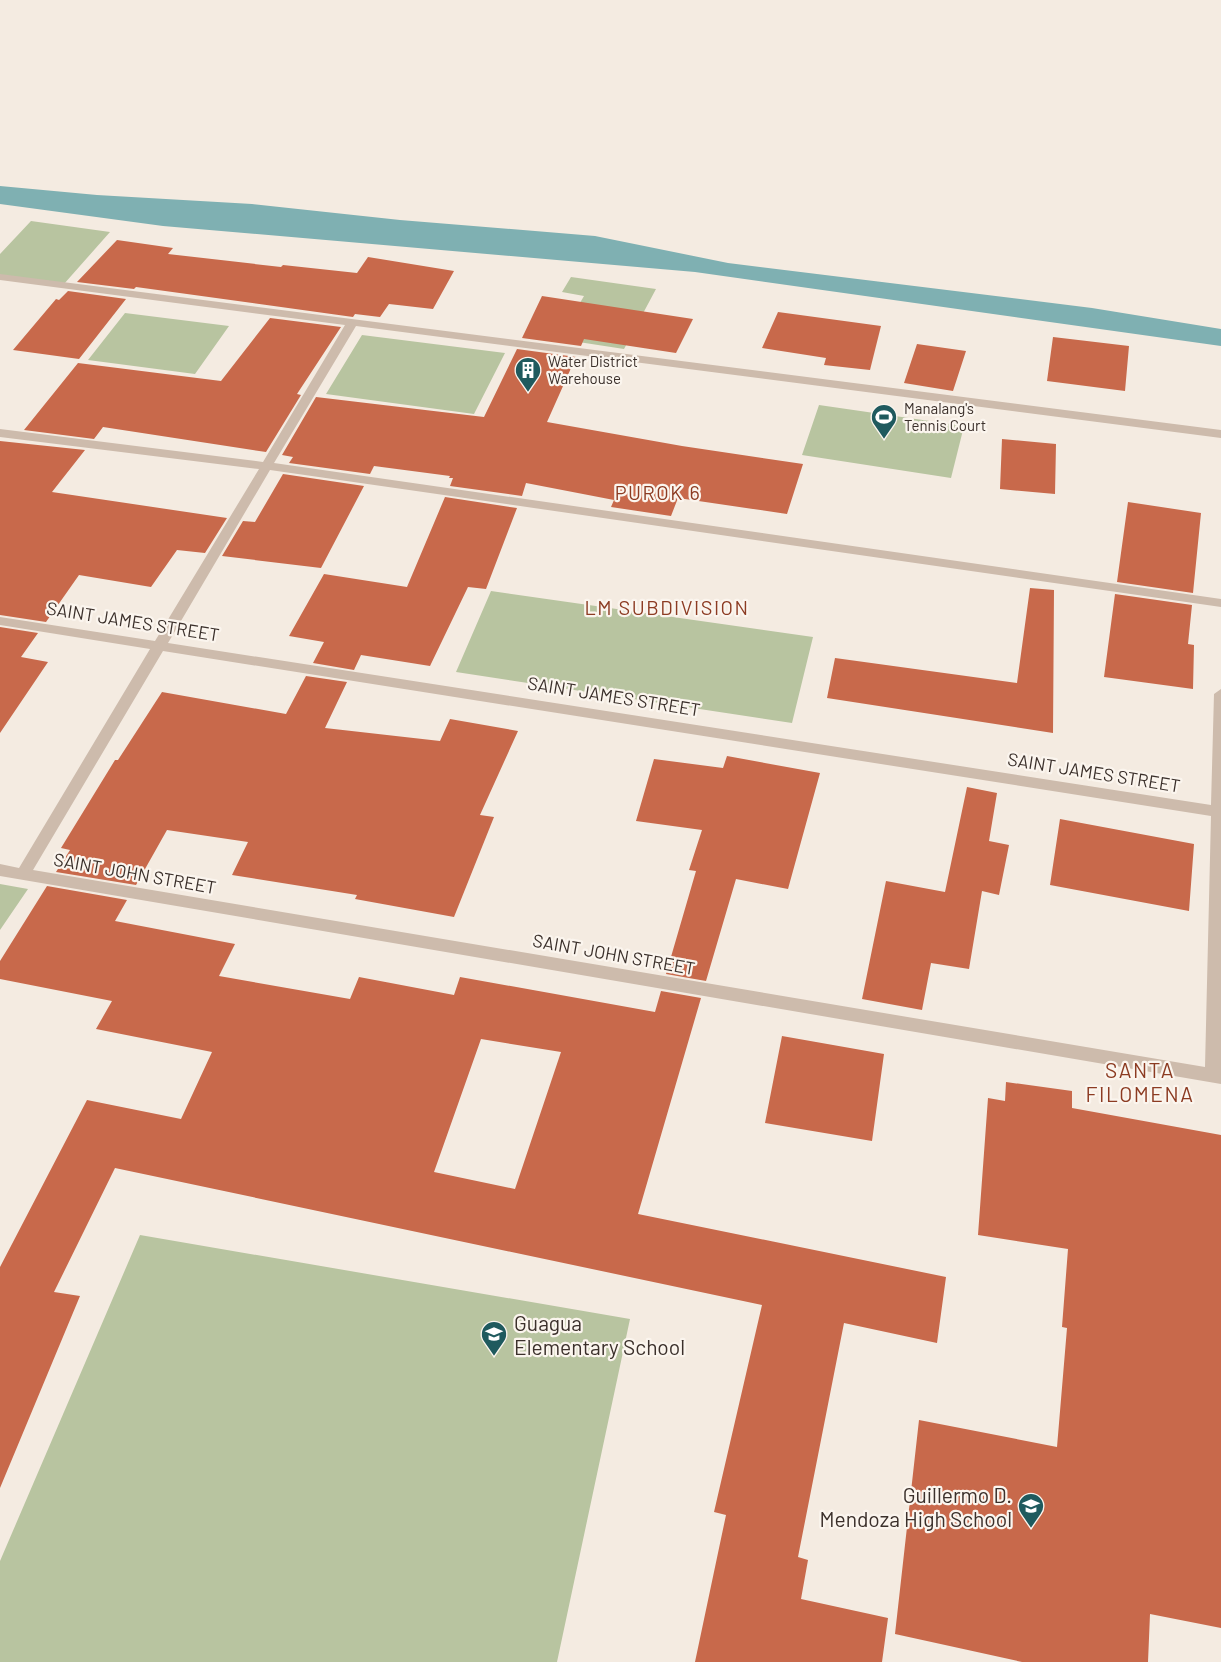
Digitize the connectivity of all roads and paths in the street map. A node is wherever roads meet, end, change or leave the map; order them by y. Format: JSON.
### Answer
{"nodes":[{"id":1,"x":0,"y":277,"type":"edge"},
{"id":2,"x":353,"y":321,"type":"junction"},
{"id":3,"x":0,"y":433,"type":"edge"},
{"id":4,"x":1221,"y":434,"type":"edge"},
{"id":5,"x":266,"y":466,"type":"junction"},
{"id":6,"x":1221,"y":603,"type":"edge"},
{"id":7,"x":0,"y":621,"type":"edge"},
{"id":8,"x":160,"y":644,"type":"junction"},
{"id":9,"x":1221,"y":694,"type":"edge"},
{"id":10,"x":1220,"y":812,"type":"edge"},
{"id":11,"x":0,"y":870,"type":"edge"},
{"id":12,"x":22,"y":874,"type":"junction"},
{"id":13,"x":1217,"y":1077,"type":"edge"}],
"edges":[{"from":1,"to":2,"type":"street"},
{"from":2,"to":4,"type":"street"},
{"from":2,"to":5,"type":"street"},
{"from":3,"to":5,"type":"street"},
{"from":5,"to":6,"type":"street"},
{"from":5,"to":8,"type":"street"},
{"from":7,"to":8,"type":"street","name":"SAINT JAMES STREET"},
{"from":8,"to":10,"type":"street","name":"SAINT JAMES STREET"},
{"from":8,"to":12,"type":"street"},
{"from":9,"to":10,"type":"street"},
{"from":10,"to":13,"type":"street"},
{"from":11,"to":12,"type":"street","name":"SAINT JOHN STREET"},
{"from":12,"to":13,"type":"street","name":"SAINT JOHN STREET"}]}
